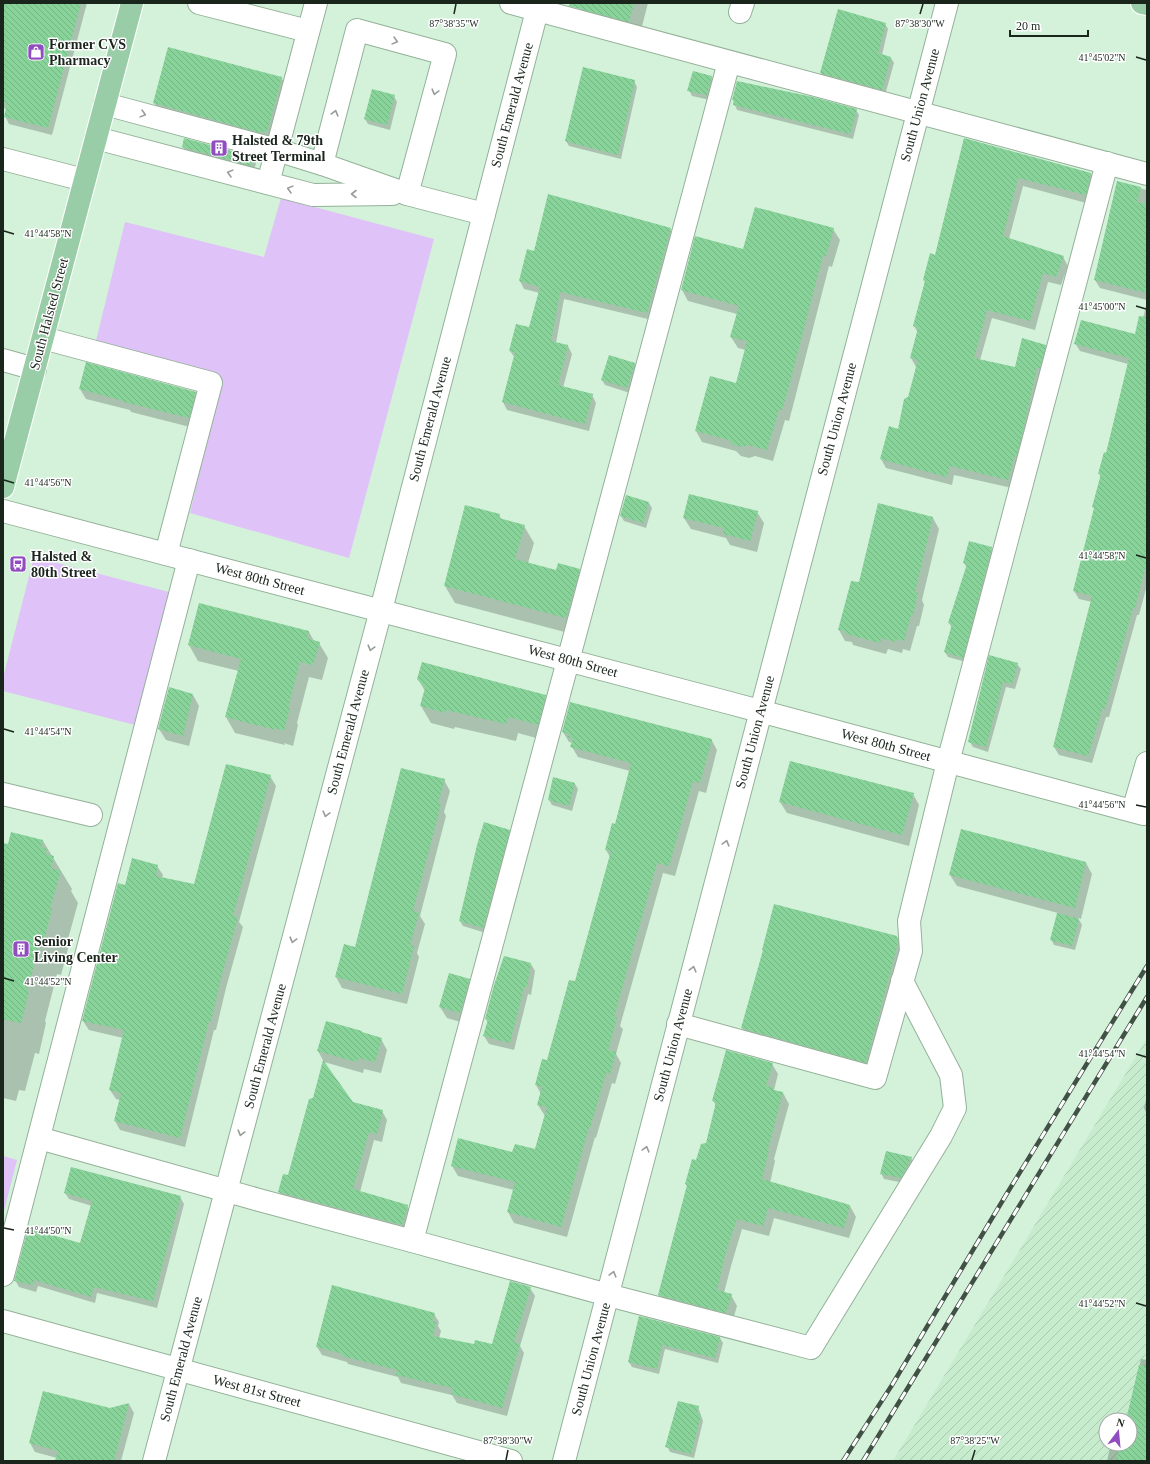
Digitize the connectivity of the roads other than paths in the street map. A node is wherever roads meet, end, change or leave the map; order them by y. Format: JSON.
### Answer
{"nodes":[{"id":1,"x":132,"y":3,"type":"edge"},
{"id":2,"x":199,"y":3,"type":"edge"},
{"id":3,"x":316,"y":3,"type":"edge"},
{"id":4,"x":511,"y":3,"type":"edge"},
{"id":5,"x":946,"y":3,"type":"edge"},
{"id":6,"x":1142,"y":3,"type":"edge"},
{"id":7,"x":1147,"y":4,"type":"edge"},
{"id":8,"x":538,"y":7,"type":"edge"},
{"id":9,"x":308,"y":31,"type":"junction"},
{"id":10,"x":729,"y":62,"type":"junction"},
{"id":11,"x":105,"y":104,"type":"junction"},
{"id":12,"x":918,"y":112,"type":"junction"},
{"id":13,"x":96,"y":138,"type":"junction"},
{"id":14,"x":277,"y":150,"type":"junction"},
{"id":15,"x":3,"y":159,"type":"edge"},
{"id":16,"x":1108,"y":163,"type":"junction"},
{"id":17,"x":322,"y":164,"type":"junction"},
{"id":18,"x":1147,"y":174,"type":"edge"},
{"id":19,"x":84,"y":180,"type":"junction"},
{"id":20,"x":268,"y":183,"type":"junction"},
{"id":21,"x":407,"y":194,"type":"junction"},
{"id":22,"x":484,"y":214,"type":"junction"},
{"id":23,"x":43,"y":338,"type":"junction"},
{"id":24,"x":3,"y":360,"type":"edge"},
{"id":25,"x":34,"y":369,"type":"junction"},
{"id":26,"x":3,"y":487,"type":"edge"},
{"id":27,"x":3,"y":511,"type":"edge"},
{"id":28,"x":166,"y":554,"type":"junction"},
{"id":29,"x":189,"y":560,"type":"junction"},
{"id":30,"x":380,"y":610,"type":"junction"},
{"id":31,"x":568,"y":660,"type":"junction"},
{"id":32,"x":761,"y":711,"type":"junction"},
{"id":33,"x":948,"y":762,"type":"junction"},
{"id":34,"x":1147,"y":763,"type":"edge"},
{"id":35,"x":3,"y":794,"type":"edge"},
{"id":36,"x":91,"y":815,"type":"dead end"},
{"id":37,"x":1143,"y":816,"type":"edge"},
{"id":38,"x":902,"y":981,"type":"junction"},
{"id":39,"x":678,"y":1024,"type":"junction"},
{"id":40,"x":38,"y":1138,"type":"junction"},
{"id":41,"x":226,"y":1191,"type":"junction"},
{"id":42,"x":412,"y":1241,"type":"junction"},
{"id":43,"x":3,"y":1275,"type":"edge"},
{"id":44,"x":608,"y":1295,"type":"junction"},
{"id":45,"x":3,"y":1322,"type":"edge"},
{"id":46,"x":179,"y":1369,"type":"junction"},
{"id":47,"x":154,"y":1461,"type":"edge"},
{"id":48,"x":511,"y":1461,"type":"edge"},
{"id":49,"x":564,"y":1461,"type":"edge"}],
"edges":[{"from":1,"to":11,"type":"main road","name":"South Halsted Street"},
{"from":2,"to":9,"type":"street"},
{"from":3,"to":9,"type":"street"},
{"from":4,"to":8,"type":"street"},
{"from":5,"to":12,"type":"street","name":"South Union Avenue"},
{"from":6,"to":7,"type":"main road"},
{"from":8,"to":10,"type":"street"},
{"from":8,"to":22,"type":"street","name":"South Emerald Avenue"},
{"from":9,"to":14,"type":"street"},
{"from":10,"to":12,"type":"street"},
{"from":10,"to":31,"type":"street"},
{"from":11,"to":13,"type":"main road","name":"South Halsted Street"},
{"from":11,"to":14,"type":"street","one_way":true},
{"from":12,"to":16,"type":"street"},
{"from":12,"to":32,"type":"street","name":"South Union Avenue"},
{"from":13,"to":19,"type":"main road","name":"South Halsted Street"},
{"from":20,"to":13,"type":"street","one_way":true},
{"from":14,"to":17,"type":"street"},
{"from":14,"to":20,"type":"street"},
{"from":15,"to":19,"type":"street"},
{"from":16,"to":18,"type":"street"},
{"from":16,"to":33,"type":"street"},
{"from":17,"to":21,"type":"street"},
{"from":17,"to":21,"type":"street","one_way":true},
{"from":19,"to":23,"type":"main road","name":"South Halsted Street"},
{"from":21,"to":20,"type":"street","one_way":true},
{"from":21,"to":22,"type":"street"},
{"from":22,"to":30,"type":"street","name":"South Emerald Avenue"},
{"from":23,"to":25,"type":"main road","name":"South Halsted Street"},
{"from":23,"to":28,"type":"street"},
{"from":24,"to":25,"type":"street"},
{"from":25,"to":26,"type":"main road","name":"South Halsted Street"},
{"from":27,"to":28,"type":"street","name":"West 80th Street"},
{"from":28,"to":29,"type":"street","name":"West 80th Street"},
{"from":29,"to":30,"type":"street","name":"West 80th Street"},
{"from":29,"to":40,"type":"street"},
{"from":30,"to":31,"type":"street","name":"West 80th Street"},
{"from":30,"to":41,"type":"street","name":"South Emerald Avenue","one_way":true},
{"from":31,"to":32,"type":"street","name":"West 80th Street"},
{"from":31,"to":42,"type":"street"},
{"from":32,"to":33,"type":"street","name":"West 80th Street"},
{"from":39,"to":32,"type":"street","name":"South Union Avenue","one_way":true},
{"from":33,"to":37,"type":"street","name":"West 80th Street"},
{"from":33,"to":38,"type":"street"},
{"from":34,"to":37,"type":"street"},
{"from":35,"to":36,"type":"street"},
{"from":38,"to":39,"type":"street"},
{"from":38,"to":44,"type":"street"},
{"from":44,"to":39,"type":"street","name":"South Union Avenue","one_way":true},
{"from":40,"to":41,"type":"street"},
{"from":40,"to":43,"type":"street"},
{"from":41,"to":42,"type":"street"},
{"from":41,"to":46,"type":"street","name":"South Emerald Avenue"},
{"from":42,"to":44,"type":"street"},
{"from":44,"to":49,"type":"street","name":"South Union Avenue"},
{"from":45,"to":46,"type":"street","name":"West 81st Street"},
{"from":46,"to":47,"type":"street","name":"South Emerald Avenue"},
{"from":46,"to":48,"type":"street","name":"West 81st Street"}]}
